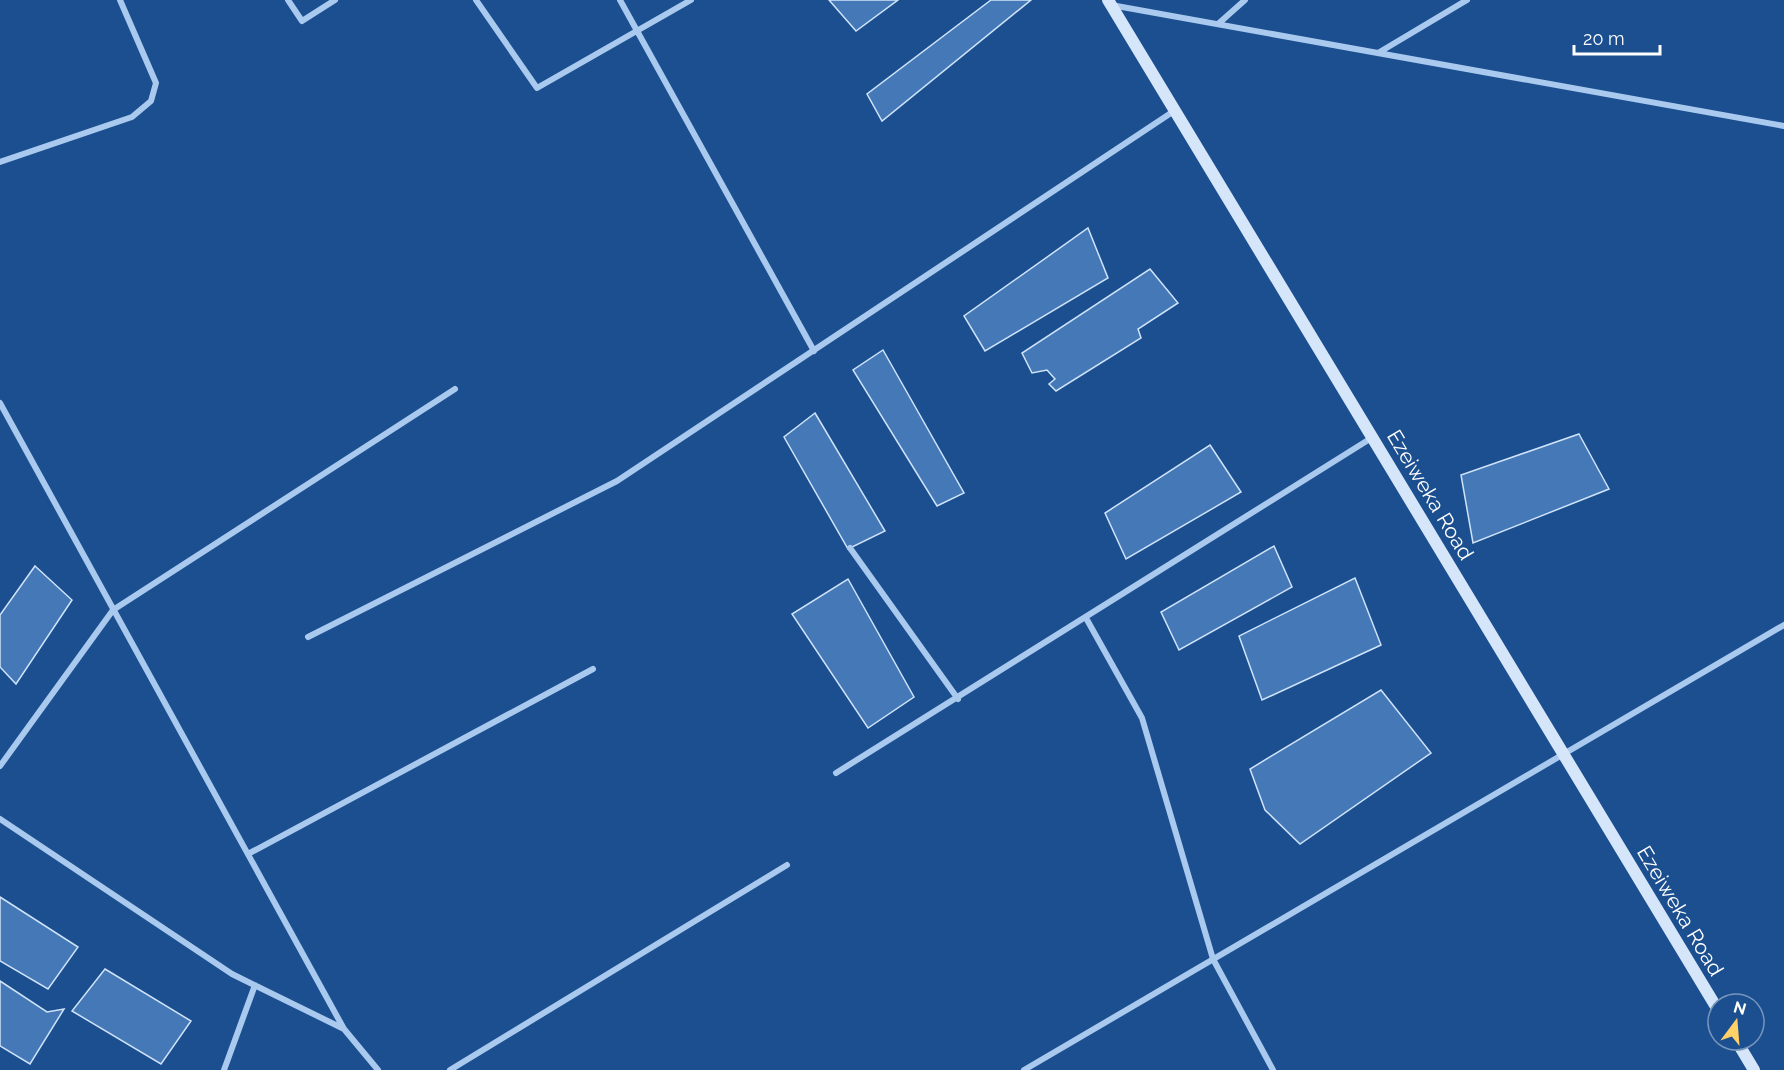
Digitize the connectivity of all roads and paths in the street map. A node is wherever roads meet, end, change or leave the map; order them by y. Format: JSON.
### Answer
{"nodes":[{"id":1,"x":120,"y":0,"type":"edge"},
{"id":2,"x":288,"y":0,"type":"edge"},
{"id":3,"x":335,"y":0,"type":"edge"},
{"id":4,"x":477,"y":0,"type":"edge"},
{"id":5,"x":620,"y":0,"type":"edge"},
{"id":6,"x":691,"y":0,"type":"edge"},
{"id":7,"x":1245,"y":0,"type":"edge"},
{"id":8,"x":1467,"y":0,"type":"edge"},
{"id":9,"x":1109,"y":2,"type":"edge"},
{"id":10,"x":1218,"y":24,"type":"junction"},
{"id":11,"x":637,"y":31,"type":"junction"},
{"id":12,"x":1378,"y":53,"type":"junction"},
{"id":13,"x":1174,"y":111,"type":"junction"},
{"id":14,"x":1784,"y":126,"type":"edge"},
{"id":15,"x":0,"y":162,"type":"edge"},
{"id":16,"x":814,"y":351,"type":"junction"},
{"id":17,"x":454,"y":389,"type":"dead end"},
{"id":18,"x":0,"y":404,"type":"edge"},
{"id":19,"x":1373,"y":437,"type":"junction"},
{"id":20,"x":850,"y":548,"type":"dead end"},
{"id":21,"x":113,"y":610,"type":"junction"},
{"id":22,"x":1086,"y":618,"type":"junction"},
{"id":23,"x":1784,"y":625,"type":"edge"},
{"id":24,"x":308,"y":637,"type":"dead end"},
{"id":25,"x":593,"y":669,"type":"dead end"},
{"id":26,"x":958,"y":699,"type":"junction"},
{"id":27,"x":1562,"y":755,"type":"junction"},
{"id":28,"x":0,"y":766,"type":"edge"},
{"id":29,"x":836,"y":773,"type":"dead end"},
{"id":30,"x":0,"y":819,"type":"edge"},
{"id":31,"x":248,"y":854,"type":"junction"},
{"id":32,"x":787,"y":865,"type":"dead end"},
{"id":33,"x":1213,"y":959,"type":"junction"},
{"id":34,"x":255,"y":985,"type":"junction"},
{"id":35,"x":1707,"y":992,"type":"edge"},
{"id":36,"x":344,"y":1029,"type":"junction"},
{"id":37,"x":1743,"y":1052,"type":"edge"},
{"id":38,"x":224,"y":1070,"type":"edge"},
{"id":39,"x":378,"y":1070,"type":"edge"},
{"id":40,"x":450,"y":1070,"type":"edge"},
{"id":41,"x":1024,"y":1070,"type":"edge"},
{"id":42,"x":1273,"y":1070,"type":"edge"},
{"id":43,"x":1754,"y":1070,"type":"edge"}],
"edges":[{"from":1,"to":15,"type":"street"},
{"from":2,"to":3,"type":"street"},
{"from":4,"to":11,"type":"street"},
{"from":5,"to":11,"type":"street"},
{"from":6,"to":11,"type":"street"},
{"from":7,"to":10,"type":"street"},
{"from":8,"to":12,"type":"street"},
{"from":9,"to":10,"type":"street"},
{"from":9,"to":13,"type":"main road","name":"Ezeiweka Road"},
{"from":10,"to":12,"type":"street"},
{"from":11,"to":16,"type":"street"},
{"from":12,"to":14,"type":"street"},
{"from":13,"to":16,"type":"street"},
{"from":13,"to":19,"type":"main road","name":"Ezeiweka Road"},
{"from":16,"to":24,"type":"street"},
{"from":17,"to":21,"type":"street"},
{"from":18,"to":21,"type":"street"},
{"from":19,"to":22,"type":"street"},
{"from":19,"to":27,"type":"main road","name":"Ezeiweka Road"},
{"from":20,"to":26,"type":"street"},
{"from":21,"to":28,"type":"street"},
{"from":21,"to":31,"type":"street"},
{"from":22,"to":26,"type":"street"},
{"from":22,"to":33,"type":"street"},
{"from":23,"to":27,"type":"street"},
{"from":25,"to":31,"type":"street"},
{"from":26,"to":29,"type":"street"},
{"from":27,"to":33,"type":"street"},
{"from":27,"to":35,"type":"main road","name":"Ezeiweka Road"},
{"from":30,"to":34,"type":"street"},
{"from":31,"to":36,"type":"street"},
{"from":32,"to":40,"type":"street"},
{"from":33,"to":41,"type":"street"},
{"from":33,"to":42,"type":"street"},
{"from":34,"to":36,"type":"street"},
{"from":34,"to":38,"type":"street"},
{"from":36,"to":39,"type":"street"},
{"from":37,"to":43,"type":"main road"}]}
